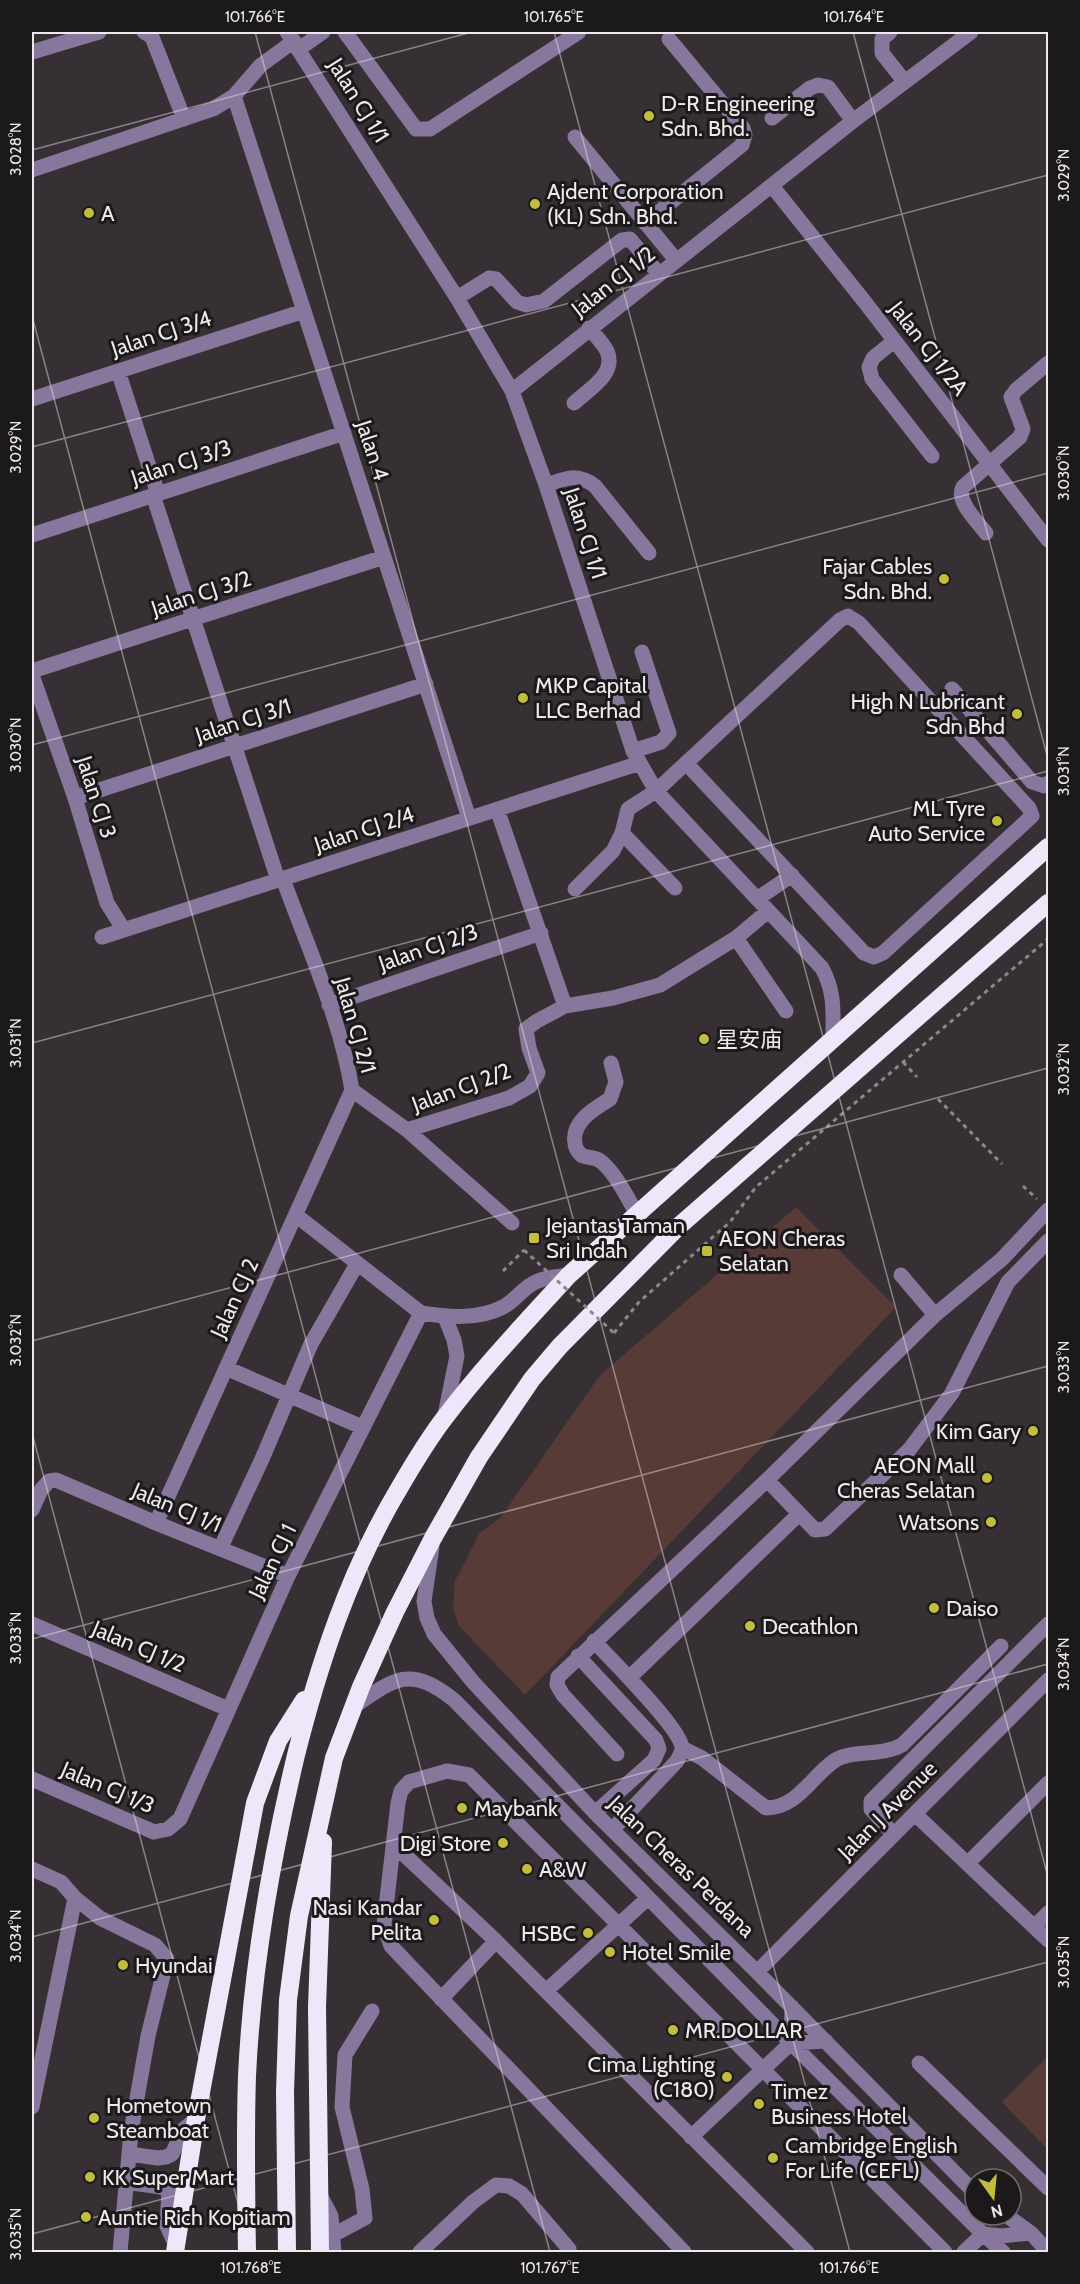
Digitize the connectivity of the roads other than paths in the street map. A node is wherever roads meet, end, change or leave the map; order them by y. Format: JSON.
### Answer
{"nodes":[{"id":1,"x":99,"y":32,"type":"edge"},
{"id":2,"x":144,"y":32,"type":"edge"},
{"id":3,"x":323,"y":32,"type":"edge"},
{"id":4,"x":345,"y":32,"type":"edge"},
{"id":5,"x":579,"y":32,"type":"edge"},
{"id":6,"x":890,"y":32,"type":"edge"},
{"id":7,"x":971,"y":32,"type":"edge"},
{"id":8,"x":669,"y":39,"type":"dead end"},
{"id":9,"x":294,"y":40,"type":"edge"},
{"id":10,"x":32,"y":52,"type":"edge"},
{"id":11,"x":904,"y":81,"type":"junction"},
{"id":12,"x":234,"y":96,"type":"junction"},
{"id":13,"x":772,"y":118,"type":"dead end"},
{"id":14,"x":184,"y":120,"type":"junction"},
{"id":15,"x":853,"y":121,"type":"junction"},
{"id":16,"x":574,"y":137,"type":"dead end"},
{"id":17,"x":32,"y":170,"type":"edge"},
{"id":18,"x":771,"y":186,"type":"junction"},
{"id":19,"x":645,"y":223,"type":"junction"},
{"id":20,"x":676,"y":260,"type":"junction"},
{"id":21,"x":659,"y":274,"type":"junction"},
{"id":22,"x":457,"y":298,"type":"junction"},
{"id":23,"x":304,"y":311,"type":"junction"},
{"id":24,"x":589,"y":328,"type":"junction"},
{"id":25,"x":894,"y":341,"type":"junction"},
{"id":26,"x":1048,"y":363,"type":"edge"},
{"id":27,"x":118,"y":371,"type":"junction"},
{"id":28,"x":512,"y":391,"type":"junction"},
{"id":29,"x":32,"y":399,"type":"edge"},
{"id":30,"x":574,"y":403,"type":"dead end"},
{"id":31,"x":344,"y":433,"type":"junction"},
{"id":32,"x":932,"y":456,"type":"dead end"},
{"id":33,"x":990,"y":463,"type":"junction"},
{"id":34,"x":546,"y":485,"type":"junction"},
{"id":35,"x":155,"y":494,"type":"junction"},
{"id":36,"x":987,"y":533,"type":"dead end"},
{"id":37,"x":32,"y":535,"type":"edge"},
{"id":38,"x":1048,"y":540,"type":"edge"},
{"id":39,"x":649,"y":553,"type":"dead end"},
{"id":40,"x":384,"y":557,"type":"junction"},
{"id":41,"x":193,"y":619,"type":"junction"},
{"id":42,"x":642,"y":652,"type":"dead end"},
{"id":43,"x":32,"y":673,"type":"edge"},
{"id":44,"x":426,"y":684,"type":"junction"},
{"id":45,"x":952,"y":689,"type":"dead end"},
{"id":46,"x":235,"y":746,"type":"junction"},
{"id":47,"x":637,"y":757,"type":"junction"},
{"id":48,"x":686,"y":763,"type":"junction"},
{"id":49,"x":1048,"y":783,"type":"edge"},
{"id":50,"x":656,"y":791,"type":"junction"},
{"id":51,"x":75,"y":798,"type":"junction"},
{"id":52,"x":498,"y":809,"type":"junction"},
{"id":53,"x":469,"y":818,"type":"junction"},
{"id":54,"x":622,"y":833,"type":"junction"},
{"id":55,"x":1048,"y":847,"type":"edge"},
{"id":56,"x":792,"y":875,"type":"junction"},
{"id":57,"x":280,"y":880,"type":"junction"},
{"id":58,"x":675,"y":888,"type":"dead end"},
{"id":59,"x":575,"y":889,"type":"dead end"},
{"id":60,"x":757,"y":899,"type":"junction"},
{"id":61,"x":1048,"y":903,"type":"edge"},
{"id":62,"x":768,"y":911,"type":"junction"},
{"id":63,"x":124,"y":930,"type":"junction"},
{"id":64,"x":541,"y":933,"type":"junction"},
{"id":65,"x":102,"y":937,"type":"dead end"},
{"id":66,"x":736,"y":938,"type":"junction"},
{"id":67,"x":329,"y":1005,"type":"junction"},
{"id":68,"x":566,"y":1006,"type":"junction"},
{"id":69,"x":786,"y":1011,"type":"dead end"},
{"id":70,"x":833,"y":1038,"type":"junction"},
{"id":71,"x":611,"y":1063,"type":"dead end"},
{"id":72,"x":352,"y":1090,"type":"junction"},
{"id":73,"x":407,"y":1130,"type":"junction"},
{"id":74,"x":1045,"y":1208,"type":"edge"},
{"id":75,"x":637,"y":1214,"type":"junction"},
{"id":76,"x":297,"y":1216,"type":"junction"},
{"id":77,"x":512,"y":1223,"type":"dead end"},
{"id":78,"x":1048,"y":1241,"type":"edge"},
{"id":79,"x":357,"y":1264,"type":"junction"},
{"id":80,"x":569,"y":1275,"type":"junction"},
{"id":81,"x":901,"y":1275,"type":"dead end"},
{"id":82,"x":421,"y":1312,"type":"junction"},
{"id":83,"x":934,"y":1315,"type":"junction"},
{"id":84,"x":445,"y":1317,"type":"junction"},
{"id":85,"x":226,"y":1368,"type":"junction"},
{"id":86,"x":289,"y":1396,"type":"junction"},
{"id":87,"x":445,"y":1418,"type":"junction"},
{"id":88,"x":363,"y":1427,"type":"junction"},
{"id":89,"x":766,"y":1480,"type":"junction"},
{"id":90,"x":32,"y":1510,"type":"edge"},
{"id":91,"x":798,"y":1515,"type":"junction"},
{"id":92,"x":156,"y":1523,"type":"junction"},
{"id":93,"x":433,"y":1538,"type":"junction"},
{"id":94,"x":220,"y":1549,"type":"junction"},
{"id":95,"x":288,"y":1576,"type":"junction"},
{"id":96,"x":32,"y":1624,"type":"edge"},
{"id":97,"x":1048,"y":1624,"type":"edge"},
{"id":98,"x":594,"y":1641,"type":"junction"},
{"id":99,"x":1001,"y":1646,"type":"dead end"},
{"id":100,"x":578,"y":1656,"type":"junction"},
{"id":101,"x":629,"y":1678,"type":"junction"},
{"id":102,"x":1048,"y":1680,"type":"edge"},
{"id":103,"x":313,"y":1686,"type":"junction"},
{"id":104,"x":353,"y":1707,"type":"junction"},
{"id":105,"x":228,"y":1709,"type":"junction"},
{"id":106,"x":682,"y":1748,"type":"junction"},
{"id":107,"x":617,"y":1754,"type":"dead end"},
{"id":108,"x":32,"y":1779,"type":"edge"},
{"id":109,"x":1048,"y":1783,"type":"edge"},
{"id":110,"x":322,"y":1813,"type":"junction"},
{"id":111,"x":595,"y":1813,"type":"junction"},
{"id":112,"x":915,"y":1814,"type":"junction"},
{"id":113,"x":168,"y":1829,"type":"joint"},
{"id":114,"x":612,"y":1830,"type":"junction"},
{"id":115,"x":894,"y":1835,"type":"junction"},
{"id":116,"x":394,"y":1845,"type":"junction"},
{"id":117,"x":968,"y":1863,"type":"junction"},
{"id":118,"x":32,"y":1869,"type":"edge"},
{"id":119,"x":75,"y":1898,"type":"junction"},
{"id":120,"x":648,"y":1898,"type":"junction"},
{"id":121,"x":1048,"y":1913,"type":"edge"},
{"id":122,"x":619,"y":1924,"type":"junction"},
{"id":123,"x":1035,"y":1926,"type":"junction"},
{"id":124,"x":1048,"y":1940,"type":"edge"},
{"id":125,"x":496,"y":1941,"type":"junction"},
{"id":126,"x":758,"y":1972,"type":"junction"},
{"id":127,"x":546,"y":1991,"type":"junction"},
{"id":128,"x":441,"y":1999,"type":"junction"},
{"id":129,"x":792,"y":2007,"type":"junction"},
{"id":130,"x":372,"y":2011,"type":"dead end"},
{"id":131,"x":826,"y":2041,"type":"junction"},
{"id":132,"x":791,"y":2043,"type":"junction"},
{"id":133,"x":919,"y":2062,"type":"dead end"},
{"id":134,"x":763,"y":2070,"type":"junction"},
{"id":135,"x":32,"y":2107,"type":"edge"},
{"id":136,"x":196,"y":2119,"type":"junction"},
{"id":137,"x":691,"y":2137,"type":"junction"},
{"id":138,"x":129,"y":2154,"type":"junction"},
{"id":139,"x":125,"y":2182,"type":"junction"},
{"id":140,"x":963,"y":2182,"type":"edge"},
{"id":141,"x":1048,"y":2188,"type":"edge"},
{"id":142,"x":319,"y":2193,"type":"junction"},
{"id":143,"x":982,"y":2227,"type":"edge"},
{"id":144,"x":1022,"y":2227,"type":"edge"},
{"id":145,"x":1030,"y":2233,"type":"junction"},
{"id":146,"x":983,"y":2234,"type":"junction"},
{"id":147,"x":333,"y":2235,"type":"junction"},
{"id":148,"x":176,"y":2249,"type":"edge"},
{"id":149,"x":569,"y":2249,"type":"dead end"},
{"id":150,"x":1048,"y":2252,"type":"edge"},
{"id":151,"x":120,"y":2253,"type":"edge"},
{"id":152,"x":247,"y":2253,"type":"edge"},
{"id":153,"x":287,"y":2253,"type":"edge"},
{"id":154,"x":320,"y":2253,"type":"edge"},
{"id":155,"x":334,"y":2253,"type":"edge"},
{"id":156,"x":420,"y":2253,"type":"edge"},
{"id":157,"x":684,"y":2253,"type":"edge"},
{"id":158,"x":807,"y":2253,"type":"edge"},
{"id":159,"x":945,"y":2253,"type":"edge"},
{"id":160,"x":964,"y":2253,"type":"edge"},
{"id":161,"x":1004,"y":2253,"type":"edge"}],
"edges":[{"from":1,"to":10,"type":"street"},
{"from":2,"to":14,"type":"street"},
{"from":3,"to":9,"type":"street"},
{"from":4,"to":5,"type":"street"},
{"from":6,"to":11,"type":"street"},
{"from":7,"to":11,"type":"street","name":"Jalan CJ 1/2"},
{"from":8,"to":19,"type":"street"},
{"from":9,"to":12,"type":"street"},
{"from":9,"to":22,"type":"street","name":"Jalan CJ 1/1"},
{"from":11,"to":15,"type":"street","name":"Jalan CJ 1/2"},
{"from":12,"to":14,"type":"street"},
{"from":12,"to":23,"type":"street","name":"Jalan 4"},
{"from":13,"to":15,"type":"street"},
{"from":14,"to":17,"type":"street"},
{"from":15,"to":18,"type":"street","name":"Jalan CJ 1/2"},
{"from":16,"to":19,"type":"street"},
{"from":18,"to":20,"type":"street","name":"Jalan CJ 1/2"},
{"from":18,"to":25,"type":"street","name":"Jalan CJ 1/2A"},
{"from":19,"to":20,"type":"street"},
{"from":20,"to":21,"type":"street","name":"Jalan CJ 1/2"},
{"from":21,"to":22,"type":"street"},
{"from":21,"to":24,"type":"street","name":"Jalan CJ 1/2"},
{"from":22,"to":28,"type":"street","name":"Jalan CJ 1/1"},
{"from":23,"to":27,"type":"street","name":"Jalan CJ 3/4"},
{"from":23,"to":31,"type":"street","name":"Jalan 4"},
{"from":24,"to":28,"type":"street","name":"Jalan CJ 1/2"},
{"from":24,"to":30,"type":"street"},
{"from":25,"to":32,"type":"street"},
{"from":25,"to":33,"type":"street","name":"Jalan CJ 1/2A"},
{"from":26,"to":33,"type":"street"},
{"from":27,"to":29,"type":"street","name":"Jalan CJ 3/4"},
{"from":27,"to":35,"type":"street","name":"Jalan CJ 2/1"},
{"from":28,"to":34,"type":"street","name":"Jalan CJ 1/1"},
{"from":31,"to":35,"type":"street","name":"Jalan CJ 3/3"},
{"from":31,"to":40,"type":"street","name":"Jalan 4"},
{"from":33,"to":36,"type":"street"},
{"from":33,"to":38,"type":"street","name":"Jalan CJ 1/2A"},
{"from":34,"to":39,"type":"street"},
{"from":34,"to":47,"type":"street","name":"Jalan CJ 1/1"},
{"from":35,"to":37,"type":"street","name":"Jalan CJ 3/3"},
{"from":35,"to":41,"type":"street","name":"Jalan CJ 2/1"},
{"from":40,"to":41,"type":"street","name":"Jalan CJ 3/2"},
{"from":40,"to":44,"type":"street","name":"Jalan 4"},
{"from":41,"to":43,"type":"street","name":"Jalan CJ 3/2"},
{"from":41,"to":46,"type":"street","name":"Jalan CJ 2/1"},
{"from":42,"to":47,"type":"street","name":"Jalan CJ 2/4"},
{"from":43,"to":51,"type":"street","name":"Jalan CJ 3"},
{"from":44,"to":46,"type":"street","name":"Jalan CJ 3/1"},
{"from":44,"to":53,"type":"street","name":"Jalan 4"},
{"from":45,"to":49,"type":"street"},
{"from":46,"to":51,"type":"street","name":"Jalan CJ 3/1"},
{"from":46,"to":57,"type":"street","name":"Jalan CJ 2/1"},
{"from":47,"to":50,"type":"street","name":"Jalan CJ 1/1"},
{"from":47,"to":52,"type":"street","name":"Jalan CJ 2/4"},
{"from":48,"to":50,"type":"street"},
{"from":48,"to":56,"type":"street"},
{"from":48,"to":56,"type":"street"},
{"from":50,"to":54,"type":"street"},
{"from":50,"to":60,"type":"street","name":"Jalan CJ 1/1"},
{"from":51,"to":63,"type":"street","name":"Jalan CJ 3"},
{"from":52,"to":53,"type":"street","name":"Jalan CJ 2/4"},
{"from":52,"to":64,"type":"street"},
{"from":53,"to":57,"type":"street","name":"Jalan CJ 2/4"},
{"from":54,"to":58,"type":"street"},
{"from":54,"to":59,"type":"street"},
{"from":55,"to":70,"type":"highway"},
{"from":56,"to":60,"type":"street"},
{"from":57,"to":63,"type":"street","name":"Jalan CJ 2/4"},
{"from":57,"to":67,"type":"street","name":"Jalan CJ 2/1"},
{"from":60,"to":62,"type":"street","name":"Jalan CJ 1/1"},
{"from":61,"to":93,"type":"highway"},
{"from":62,"to":66,"type":"street"},
{"from":62,"to":70,"type":"street","name":"Jalan CJ 1/1"},
{"from":63,"to":65,"type":"street","name":"Jalan CJ 2/4"},
{"from":64,"to":67,"type":"street","name":"Jalan CJ 2/3"},
{"from":64,"to":68,"type":"street"},
{"from":66,"to":68,"type":"street"},
{"from":66,"to":69,"type":"street"},
{"from":67,"to":72,"type":"street","name":"Jalan CJ 2/1"},
{"from":68,"to":73,"type":"street","name":"Jalan CJ 2/2"},
{"from":70,"to":75,"type":"highway"},
{"from":71,"to":75,"type":"street"},
{"from":72,"to":73,"type":"street","name":"Jalan CJ 2/1"},
{"from":72,"to":76,"type":"street","name":"Jalan CJ 2"},
{"from":73,"to":77,"type":"street","name":"Jalan CJ 2/1"},
{"from":74,"to":83,"type":"street"},
{"from":75,"to":80,"type":"highway"},
{"from":76,"to":79,"type":"street"},
{"from":76,"to":85,"type":"street","name":"Jalan CJ 2"},
{"from":78,"to":91,"type":"street"},
{"from":79,"to":82,"type":"street"},
{"from":79,"to":86,"type":"street"},
{"from":80,"to":84,"type":"street"},
{"from":80,"to":87,"type":"highway"},
{"from":81,"to":83,"type":"street"},
{"from":82,"to":84,"type":"street"},
{"from":82,"to":88,"type":"street","name":"Jalan CJ 1"},
{"from":83,"to":89,"type":"street"},
{"from":84,"to":87,"type":"street"},
{"from":85,"to":86,"type":"street"},
{"from":85,"to":92,"type":"street","name":"Jalan CJ 2"},
{"from":86,"to":88,"type":"street"},
{"from":86,"to":94,"type":"street"},
{"from":87,"to":103,"type":"highway"},
{"from":88,"to":95,"type":"street","name":"Jalan CJ 1"},
{"from":89,"to":91,"type":"street"},
{"from":89,"to":98,"type":"street"},
{"from":90,"to":92,"type":"street","name":"Jalan CJ 1/1"},
{"from":91,"to":101,"type":"street"},
{"from":92,"to":94,"type":"street","name":"Jalan CJ 1/1"},
{"from":93,"to":104,"type":"highway"},
{"from":93,"to":111,"type":"street","name":"Jalan Cheras Perdana"},
{"from":94,"to":95,"type":"street","name":"Jalan CJ 1/1"},
{"from":95,"to":105,"type":"street","name":"Jalan CJ 1"},
{"from":96,"to":105,"type":"street","name":"Jalan CJ 1/2"},
{"from":97,"to":115,"type":"street"},
{"from":98,"to":100,"type":"street"},
{"from":98,"to":101,"type":"street"},
{"from":99,"to":106,"type":"street"},
{"from":100,"to":107,"type":"street"},
{"from":100,"to":111,"type":"street"},
{"from":101,"to":106,"type":"street"},
{"from":102,"to":112,"type":"street","name":"Jalan J Avenue"},
{"from":103,"to":136,"type":"highway"},
{"from":103,"to":152,"type":"highway"},
{"from":104,"to":110,"type":"highway"},
{"from":104,"to":120,"type":"street","name":"Jalan Cheras Perdana"},
{"from":105,"to":113,"type":"street","name":"Jalan CJ 1"},
{"from":106,"to":114,"type":"street"},
{"from":108,"to":113,"type":"street","name":"Jalan CJ 1/3"},
{"from":109,"to":117,"type":"street"},
{"from":110,"to":142,"type":"highway"},
{"from":110,"to":153,"type":"highway"},
{"from":111,"to":114,"type":"street","name":"Jalan Cheras Perdana"},
{"from":112,"to":115,"type":"street","name":"Jalan J Avenue"},
{"from":112,"to":117,"type":"street"},
{"from":114,"to":126,"type":"street","name":"Jalan Cheras Perdana"},
{"from":115,"to":126,"type":"street","name":"Jalan J Avenue"},
{"from":116,"to":122,"type":"street"},
{"from":116,"to":125,"type":"street"},
{"from":116,"to":128,"type":"street"},
{"from":117,"to":123,"type":"street"},
{"from":118,"to":119,"type":"street"},
{"from":119,"to":135,"type":"street"},
{"from":119,"to":138,"type":"street"},
{"from":120,"to":122,"type":"street"},
{"from":120,"to":132,"type":"street","name":"Jalan Cheras Perdana"},
{"from":121,"to":123,"type":"street"},
{"from":122,"to":127,"type":"street"},
{"from":122,"to":134,"type":"street"},
{"from":123,"to":124,"type":"street"},
{"from":125,"to":127,"type":"street"},
{"from":125,"to":128,"type":"street"},
{"from":126,"to":129,"type":"street","name":"Jalan Cheras Perdana"},
{"from":127,"to":137,"type":"street"},
{"from":128,"to":157,"type":"street"},
{"from":129,"to":131,"type":"street","name":"Jalan Cheras Perdana"},
{"from":129,"to":132,"type":"street"},
{"from":130,"to":147,"type":"street"},
{"from":131,"to":132,"type":"street"},
{"from":131,"to":140,"type":"street","name":"Jalan Cheras Perdana"},
{"from":132,"to":134,"type":"street"},
{"from":132,"to":146,"type":"street","name":"Jalan Cheras Perdana"},
{"from":133,"to":141,"type":"street"},
{"from":134,"to":137,"type":"street"},
{"from":134,"to":159,"type":"street"},
{"from":136,"to":138,"type":"street"},
{"from":136,"to":148,"type":"highway"},
{"from":137,"to":158,"type":"street"},
{"from":138,"to":139,"type":"street"},
{"from":139,"to":148,"type":"street"},
{"from":139,"to":151,"type":"street"},
{"from":142,"to":147,"type":"street"},
{"from":142,"to":154,"type":"highway"},
{"from":143,"to":146,"type":"street"},
{"from":144,"to":145,"type":"street"},
{"from":145,"to":146,"type":"street"},
{"from":145,"to":150,"type":"street"},
{"from":146,"to":160,"type":"street"},
{"from":146,"to":161,"type":"street","name":"Jalan Cheras Perdana"},
{"from":147,"to":155,"type":"street"},
{"from":149,"to":156,"type":"street"}]}
